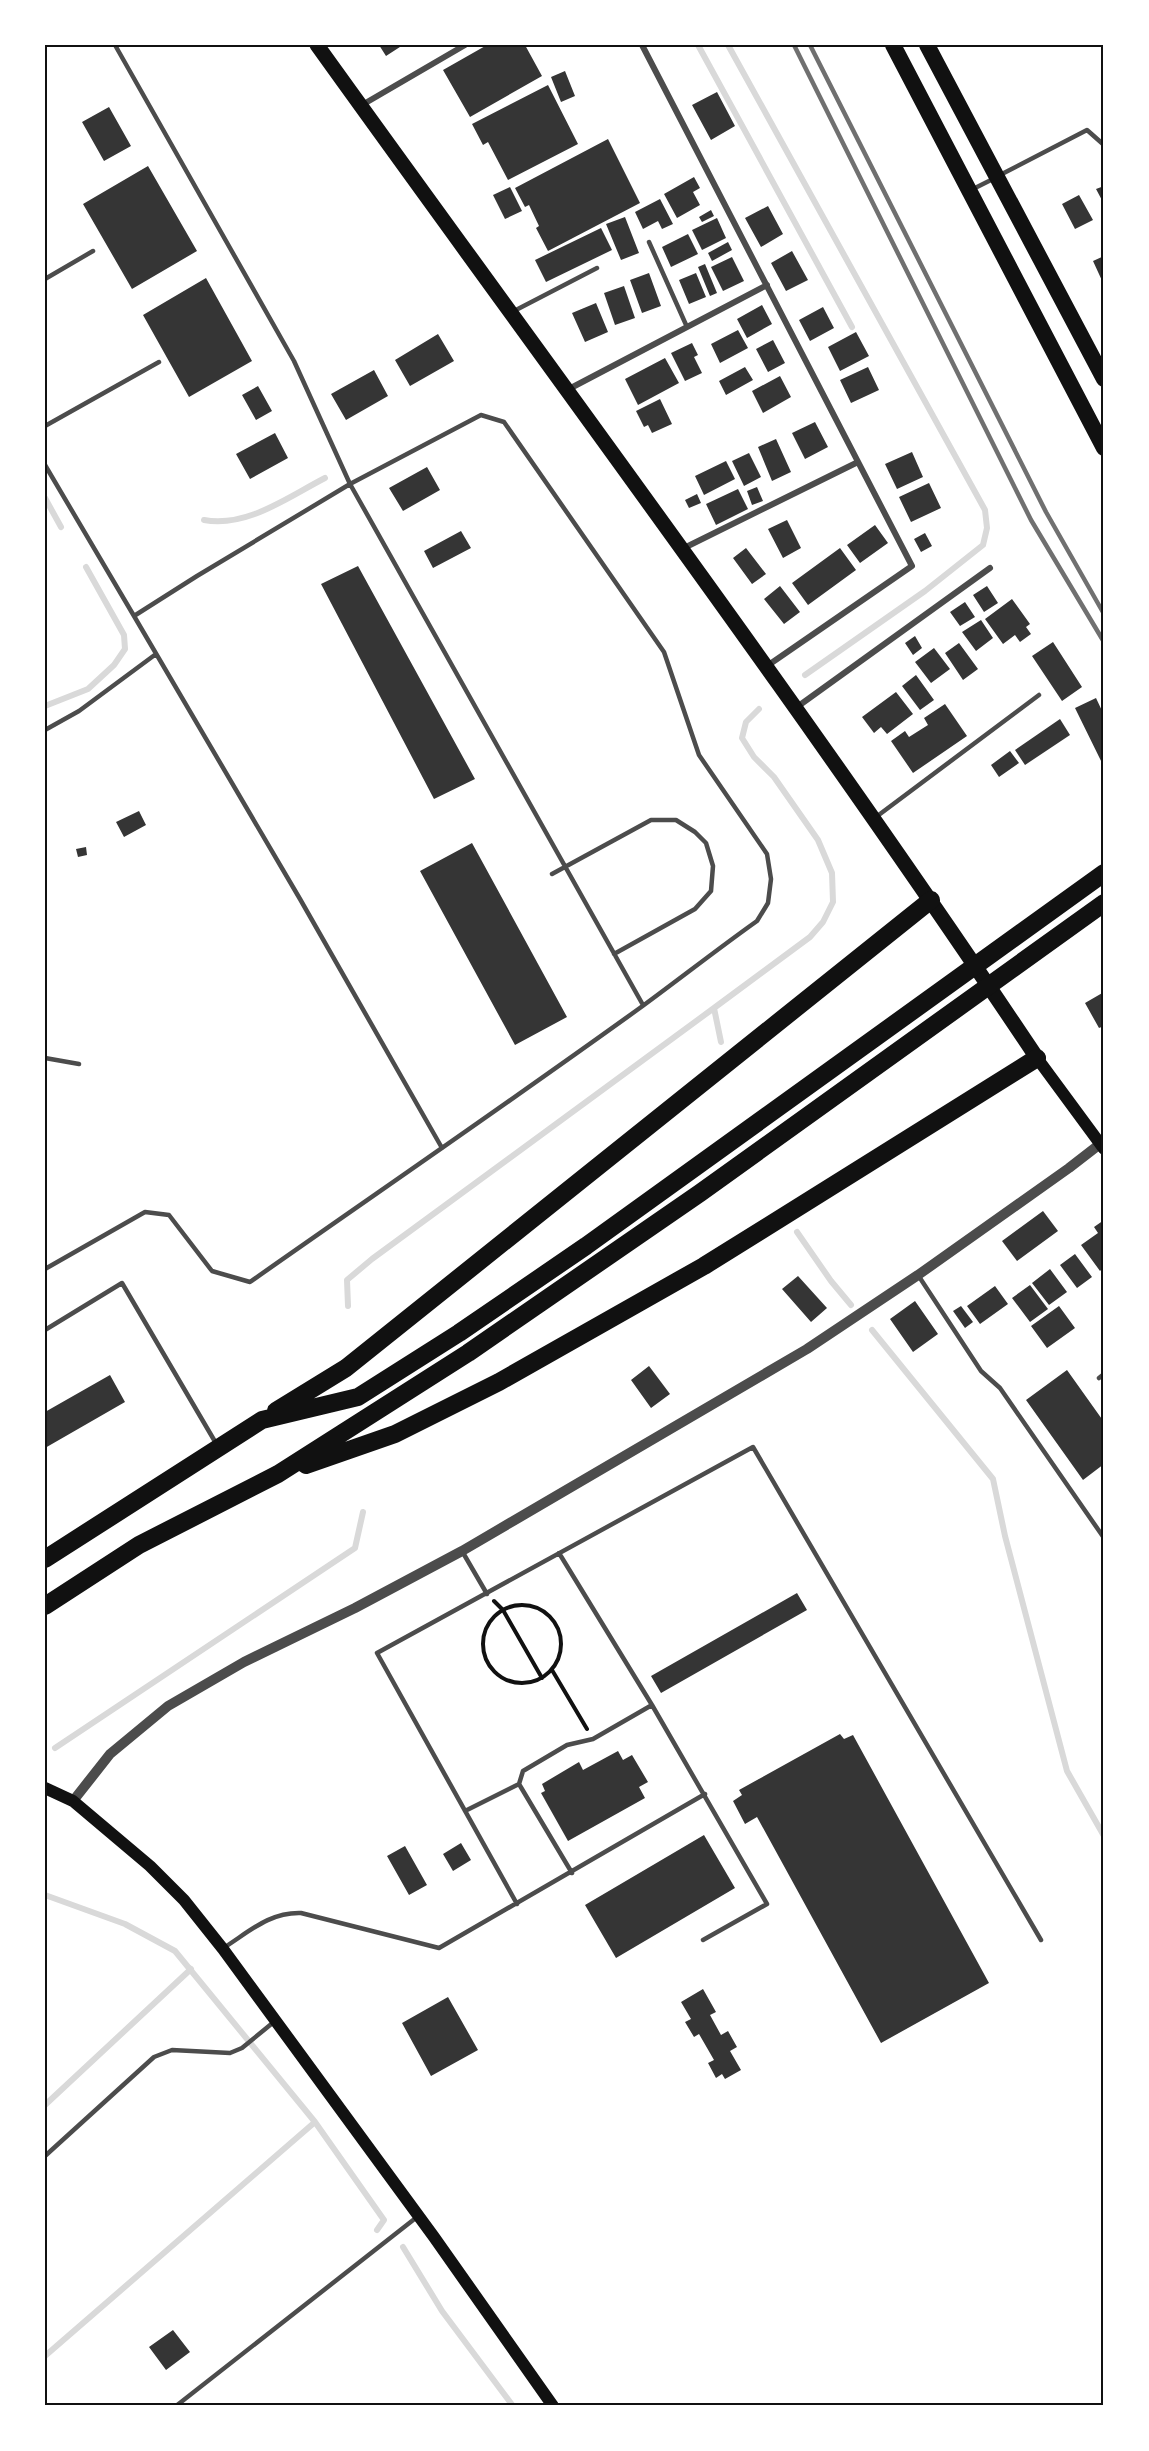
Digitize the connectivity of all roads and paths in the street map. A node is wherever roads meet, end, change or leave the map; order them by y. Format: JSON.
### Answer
{"nodes":[{"id":1,"x":115,"y":45,"type":"edge"},
{"id":2,"x":317,"y":45,"type":"edge"},
{"id":3,"x":465,"y":45,"type":"edge"},
{"id":4,"x":642,"y":45,"type":"edge"},
{"id":5,"x":893,"y":45,"type":"edge"},
{"id":6,"x":927,"y":45,"type":"edge"},
{"id":7,"x":361,"y":106,"type":"junction"},
{"id":8,"x":1104,"y":145,"type":"edge"},
{"id":9,"x":997,"y":177,"type":"junction"},
{"id":10,"x":971,"y":190,"type":"junction"},
{"id":11,"x":649,"y":242,"type":"dead end"},
{"id":12,"x":93,"y":251,"type":"dead end"},
{"id":13,"x":597,"y":268,"type":"dead end"},
{"id":14,"x":45,"y":279,"type":"edge"},
{"id":15,"x":766,"y":285,"type":"junction"},
{"id":16,"x":510,"y":314,"type":"junction"},
{"id":17,"x":687,"y":327,"type":"junction"},
{"id":18,"x":159,"y":362,"type":"dead end"},
{"id":19,"x":1104,"y":379,"type":"edge"},
{"id":20,"x":566,"y":391,"type":"junction"},
{"id":21,"x":45,"y":426,"type":"edge"},
{"id":22,"x":1104,"y":447,"type":"edge"},
{"id":23,"x":858,"y":462,"type":"junction"},
{"id":24,"x":45,"y":465,"type":"edge"},
{"id":25,"x":350,"y":484,"type":"junction"},
{"id":26,"x":681,"y":549,"type":"junction"},
{"id":27,"x":990,"y":568,"type":"dead end"},
{"id":28,"x":134,"y":616,"type":"junction"},
{"id":29,"x":156,"y":654,"type":"junction"},
{"id":30,"x":766,"y":666,"type":"junction"},
{"id":31,"x":1039,"y":695,"type":"dead end"},
{"id":32,"x":796,"y":707,"type":"junction"},
{"id":33,"x":45,"y":730,"type":"edge"},
{"id":34,"x":874,"y":818,"type":"junction"},
{"id":35,"x":565,"y":867,"type":"junction"},
{"id":36,"x":1104,"y":873,"type":"edge"},
{"id":37,"x":552,"y":874,"type":"dead end"},
{"id":38,"x":931,"y":900,"type":"junction"},
{"id":39,"x":1104,"y":903,"type":"edge"},
{"id":40,"x":614,"y":954,"type":"junction"},
{"id":41,"x":643,"y":1005,"type":"junction"},
{"id":42,"x":45,"y":1058,"type":"edge"},
{"id":43,"x":1037,"y":1058,"type":"junction"},
{"id":44,"x":79,"y":1064,"type":"dead end"},
{"id":45,"x":1102,"y":1147,"type":"edge"},
{"id":46,"x":442,"y":1148,"type":"junction"},
{"id":47,"x":45,"y":1269,"type":"edge"},
{"id":48,"x":918,"y":1275,"type":"junction"},
{"id":49,"x":45,"y":1330,"type":"edge"},
{"id":50,"x":262,"y":1420,"type":"junction"},
{"id":51,"x":218,"y":1448,"type":"junction"},
{"id":52,"x":278,"y":1474,"type":"junction"},
{"id":53,"x":1104,"y":1538,"type":"edge"},
{"id":54,"x":462,"y":1551,"type":"junction"},
{"id":55,"x":559,"y":1553,"type":"junction"},
{"id":56,"x":45,"y":1559,"type":"edge"},
{"id":57,"x":487,"y":1594,"type":"junction"},
{"id":58,"x":45,"y":1606,"type":"edge"},
{"id":59,"x":503,"y":1610,"type":"junction"},
{"id":60,"x":552,"y":1670,"type":"junction"},
{"id":61,"x":542,"y":1678,"type":"junction"},
{"id":62,"x":652,"y":1705,"type":"junction"},
{"id":63,"x":593,"y":1739,"type":"junction"},
{"id":64,"x":519,"y":1784,"type":"junction"},
{"id":65,"x":45,"y":1788,"type":"edge"},
{"id":66,"x":705,"y":1794,"type":"junction"},
{"id":67,"x":73,"y":1801,"type":"junction"},
{"id":68,"x":465,"y":1811,"type":"junction"},
{"id":69,"x":572,"y":1873,"type":"junction"},
{"id":70,"x":517,"y":1904,"type":"junction"},
{"id":71,"x":703,"y":1940,"type":"dead end"},
{"id":72,"x":1041,"y":1940,"type":"dead end"},
{"id":73,"x":223,"y":1949,"type":"junction"},
{"id":74,"x":276,"y":2021,"type":"junction"},
{"id":75,"x":45,"y":2156,"type":"edge"},
{"id":76,"x":418,"y":2216,"type":"junction"},
{"id":77,"x":176,"y":2406,"type":"edge"},
{"id":78,"x":553,"y":2406,"type":"edge"}],
"edges":[{"from":1,"to":25,"type":"lane"},
{"from":2,"to":7,"type":"main road"},
{"from":3,"to":7,"type":"street"},
{"from":4,"to":15,"type":"street"},
{"from":5,"to":10,"type":"highway"},
{"from":6,"to":9,"type":"highway"},
{"from":7,"to":16,"type":"main road"},
{"from":8,"to":9,"type":"lane"},
{"from":9,"to":10,"type":"lane"},
{"from":9,"to":19,"type":"highway"},
{"from":10,"to":22,"type":"highway"},
{"from":11,"to":17,"type":"lane"},
{"from":12,"to":14,"type":"lane"},
{"from":13,"to":16,"type":"lane"},
{"from":15,"to":17,"type":"street"},
{"from":15,"to":23,"type":"street"},
{"from":16,"to":20,"type":"main road"},
{"from":17,"to":20,"type":"street"},
{"from":18,"to":21,"type":"lane"},
{"from":20,"to":26,"type":"main road"},
{"from":23,"to":26,"type":"street"},
{"from":23,"to":30,"type":"street"},
{"from":24,"to":28,"type":"lane"},
{"from":25,"to":28,"type":"lane"},
{"from":25,"to":35,"type":"lane"},
{"from":25,"to":41,"type":"lane"},
{"from":26,"to":30,"type":"main road"},
{"from":27,"to":32,"type":"street"},
{"from":28,"to":29,"type":"lane"},
{"from":29,"to":33,"type":"lane"},
{"from":29,"to":46,"type":"lane"},
{"from":30,"to":32,"type":"main road"},
{"from":31,"to":34,"type":"lane"},
{"from":32,"to":34,"type":"main road"},
{"from":34,"to":38,"type":"main road"},
{"from":35,"to":37,"type":"lane"},
{"from":35,"to":40,"type":"lane"},
{"from":35,"to":40,"type":"lane"},
{"from":36,"to":50,"type":"highway"},
{"from":38,"to":43,"type":"main road"},
{"from":38,"to":50,"type":"highway"},
{"from":39,"to":52,"type":"highway"},
{"from":40,"to":41,"type":"lane"},
{"from":41,"to":46,"type":"lane"},
{"from":42,"to":44,"type":"lane"},
{"from":43,"to":45,"type":"main road"},
{"from":43,"to":52,"type":"highway"},
{"from":45,"to":48,"type":"street"},
{"from":46,"to":47,"type":"lane"},
{"from":48,"to":53,"type":"lane"},
{"from":48,"to":54,"type":"street"},
{"from":49,"to":51,"type":"lane"},
{"from":50,"to":51,"type":"highway"},
{"from":51,"to":56,"type":"highway"},
{"from":52,"to":58,"type":"highway"},
{"from":54,"to":57,"type":"lane"},
{"from":54,"to":67,"type":"street"},
{"from":55,"to":57,"type":"lane"},
{"from":55,"to":62,"type":"lane"},
{"from":55,"to":72,"type":"lane"},
{"from":57,"to":59,"type":"path"},
{"from":57,"to":68,"type":"lane"},
{"from":59,"to":60,"type":"path"},
{"from":59,"to":61,"type":"path"},
{"from":59,"to":61,"type":"path"},
{"from":60,"to":61,"type":"path"},
{"from":60,"to":63,"type":"path"},
{"from":62,"to":63,"type":"lane"},
{"from":62,"to":66,"type":"lane"},
{"from":63,"to":64,"type":"lane"},
{"from":64,"to":68,"type":"lane"},
{"from":64,"to":69,"type":"lane"},
{"from":65,"to":67,"type":"main road"},
{"from":66,"to":69,"type":"lane"},
{"from":66,"to":71,"type":"lane"},
{"from":67,"to":73,"type":"main road"},
{"from":68,"to":70,"type":"lane"},
{"from":69,"to":70,"type":"lane"},
{"from":70,"to":73,"type":"lane"},
{"from":73,"to":74,"type":"main road"},
{"from":74,"to":75,"type":"lane"},
{"from":74,"to":76,"type":"main road"},
{"from":76,"to":77,"type":"lane"},
{"from":76,"to":78,"type":"main road"}]}
